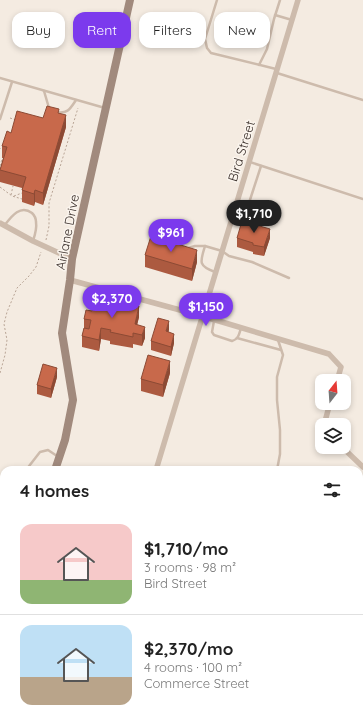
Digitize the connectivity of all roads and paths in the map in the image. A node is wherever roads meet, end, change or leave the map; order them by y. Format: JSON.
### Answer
{"nodes":[{"id":1,"x":130,"y":0,"type":"edge"},
{"id":2,"x":217,"y":0,"type":"edge"},
{"id":3,"x":280,"y":0,"type":"edge"},
{"id":4,"x":298,"y":0,"type":"edge"},
{"id":5,"x":275,"y":15,"type":"junction"},
{"id":6,"x":292,"y":20,"type":"junction"},
{"id":7,"x":259,"y":65,"type":"junction"},
{"id":8,"x":277,"y":71,"type":"junction"},
{"id":9,"x":0,"y":78,"type":"edge"},
{"id":10,"x":12,"y":82,"type":"junction"},
{"id":11,"x":44,"y":91,"type":"junction"},
{"id":12,"x":76,"y":100,"type":"junction"},
{"id":13,"x":363,"y":100,"type":"edge"},
{"id":14,"x":106,"y":108,"type":"junction"},
{"id":15,"x":10,"y":118,"type":"dead end"},
{"id":16,"x":0,"y":119,"type":"edge"},
{"id":17,"x":16,"y":120,"type":"edge"},
{"id":18,"x":2,"y":160,"type":"edge"},
{"id":19,"x":0,"y":162,"type":"edge"},
{"id":20,"x":249,"y":162,"type":"junction"},
{"id":21,"x":0,"y":166,"type":"edge"},
{"id":22,"x":261,"y":166,"type":"junction"},
{"id":23,"x":13,"y":186,"type":"dead end"},
{"id":24,"x":0,"y":187,"type":"edge"},
{"id":25,"x":24,"y":193,"type":"edge"},
{"id":26,"x":11,"y":195,"type":"junction"},
{"id":27,"x":13,"y":197,"type":"junction"},
{"id":28,"x":363,"y":199,"type":"edge"},
{"id":29,"x":22,"y":200,"type":"dead end"},
{"id":30,"x":234,"y":210,"type":"junction"},
{"id":31,"x":2,"y":224,"type":"edge"},
{"id":32,"x":33,"y":241,"type":"junction"},
{"id":33,"x":182,"y":246,"type":"edge"},
{"id":34,"x":205,"y":246,"type":"junction"},
{"id":35,"x":222,"y":251,"type":"junction"},
{"id":36,"x":72,"y":259,"type":"junction"},
{"id":37,"x":215,"y":272,"type":"junction"},
{"id":38,"x":289,"y":278,"type":"dead end"},
{"id":39,"x":70,"y":280,"type":"junction"},
{"id":40,"x":202,"y":316,"type":"junction"},
{"id":41,"x":215,"y":320,"type":"junction"},
{"id":42,"x":241,"y":328,"type":"junction"},
{"id":43,"x":237,"y":338,"type":"junction"},
{"id":44,"x":278,"y":339,"type":"junction"},
{"id":45,"x":281,"y":350,"type":"junction"},
{"id":46,"x":339,"y":374,"type":"edge"},
{"id":47,"x":349,"y":454,"type":"edge"},
{"id":48,"x":59,"y":456,"type":"junction"},
{"id":49,"x":29,"y":466,"type":"edge"},
{"id":50,"x":56,"y":466,"type":"edge"},
{"id":51,"x":157,"y":466,"type":"edge"},
{"id":52,"x":278,"y":466,"type":"edge"},
{"id":53,"x":362,"y":466,"type":"edge"}],
"edges":[{"from":1,"to":14,"type":"street","name":"Airlane Drive"},
{"from":2,"to":7,"type":"lane"},
{"from":3,"to":5,"type":"lane"},
{"from":4,"to":6,"type":"street","name":"Bird Street"},
{"from":5,"to":6,"type":"lane"},
{"from":5,"to":7,"type":"lane"},
{"from":6,"to":8,"type":"street","name":"Bird Street"},
{"from":7,"to":8,"type":"lane"},
{"from":8,"to":13,"type":"lane"},
{"from":8,"to":20,"type":"street","name":"Bird Street"},
{"from":9,"to":10,"type":"lane"},
{"from":10,"to":11,"type":"lane"},
{"from":10,"to":16,"type":"lane"},
{"from":11,"to":12,"type":"lane"},
{"from":11,"to":12,"type":"lane"},
{"from":12,"to":14,"type":"lane"},
{"from":14,"to":36,"type":"street","name":"Airlane Drive"},
{"from":15,"to":17,"type":"path"},
{"from":18,"to":19,"type":"path"},
{"from":19,"to":21,"type":"path"},
{"from":20,"to":22,"type":"lane"},
{"from":20,"to":30,"type":"street","name":"Bird Street"},
{"from":22,"to":28,"type":"lane"},
{"from":22,"to":30,"type":"lane"},
{"from":23,"to":26,"type":"path"},
{"from":24,"to":26,"type":"path"},
{"from":25,"to":27,"type":"path"},
{"from":26,"to":27,"type":"path"},
{"from":27,"to":29,"type":"path"},
{"from":30,"to":35,"type":"street","name":"Bird Street"},
{"from":31,"to":32,"type":"street"},
{"from":31,"to":32,"type":"lane"},
{"from":32,"to":36,"type":"street"},
{"from":33,"to":34,"type":"lane"},
{"from":34,"to":35,"type":"lane"},
{"from":34,"to":37,"type":"lane"},
{"from":35,"to":37,"type":"street","name":"Bird Street"},
{"from":35,"to":38,"type":"lane"},
{"from":36,"to":39,"type":"street","name":"Airlane Drive"},
{"from":37,"to":40,"type":"street","name":"Bird Street"},
{"from":39,"to":40,"type":"street"},
{"from":39,"to":48,"type":"street","name":"Airlane Drive"},
{"from":40,"to":41,"type":"street"},
{"from":40,"to":51,"type":"street","name":"Bird Street"},
{"from":41,"to":42,"type":"street"},
{"from":41,"to":43,"type":"lane"},
{"from":42,"to":43,"type":"lane"},
{"from":42,"to":44,"type":"street"},
{"from":43,"to":45,"type":"lane"},
{"from":44,"to":45,"type":"lane"},
{"from":44,"to":46,"type":"street"},
{"from":45,"to":52,"type":"lane"},
{"from":47,"to":53,"type":"street"},
{"from":48,"to":49,"type":"lane"},
{"from":48,"to":50,"type":"street","name":"Airlane Drive"}]}
